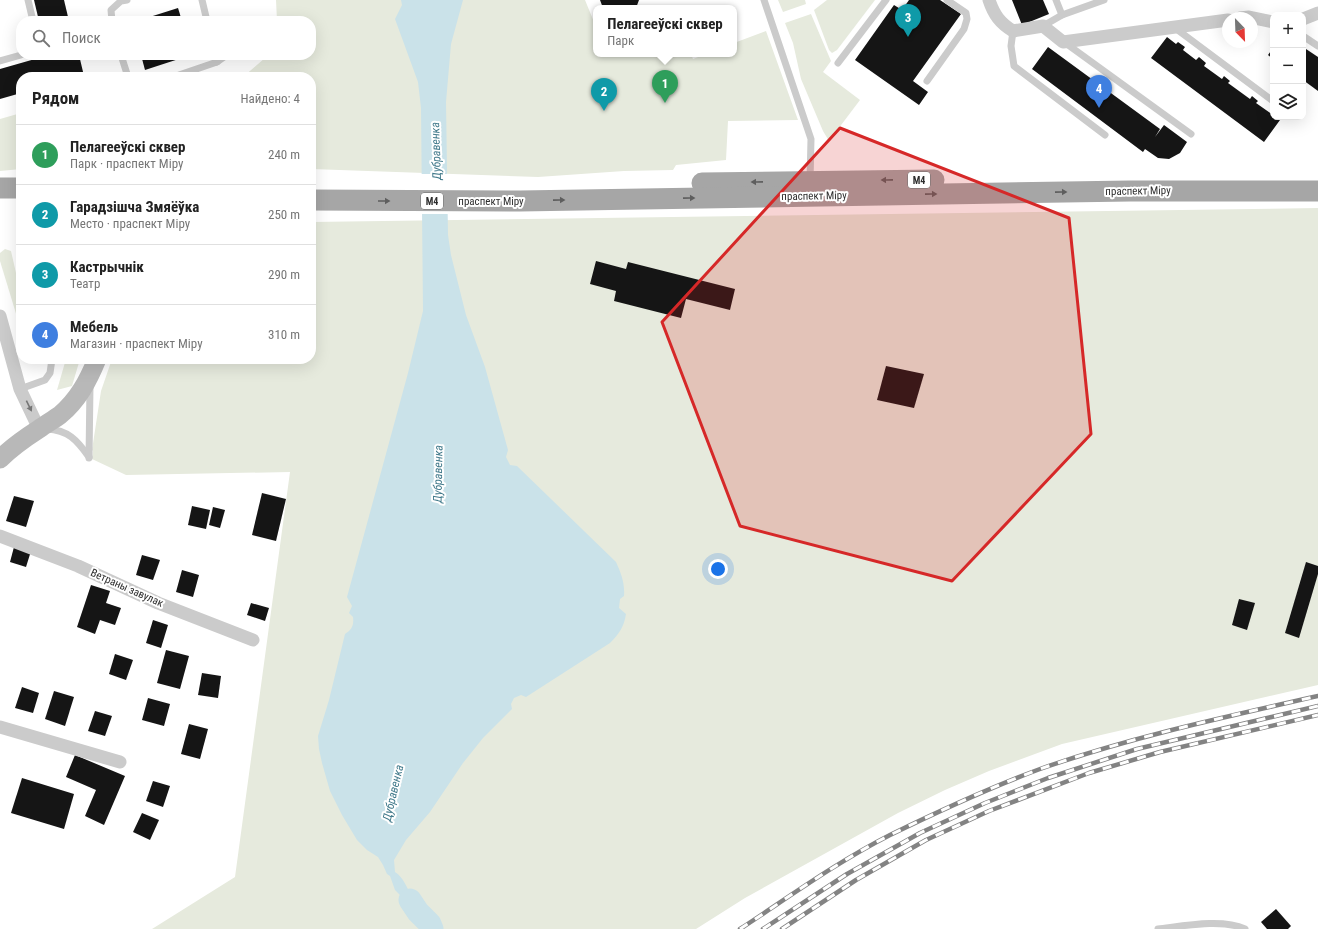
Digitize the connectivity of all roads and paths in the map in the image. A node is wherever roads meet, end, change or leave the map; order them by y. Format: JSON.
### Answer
{"nodes":[{"id":1,"x":28,"y":0,"type":"edge"},
{"id":2,"x":123,"y":0,"type":"edge"},
{"id":3,"x":202,"y":0,"type":"edge"},
{"id":4,"x":764,"y":0,"type":"edge"},
{"id":5,"x":886,"y":0,"type":"edge"},
{"id":6,"x":947,"y":0,"type":"edge"},
{"id":7,"x":988,"y":0,"type":"edge"},
{"id":8,"x":1056,"y":0,"type":"edge"},
{"id":9,"x":1104,"y":0,"type":"edge"},
{"id":10,"x":1318,"y":13,"type":"edge"},
{"id":11,"x":32,"y":16,"type":"edge"},
{"id":12,"x":112,"y":16,"type":"edge"},
{"id":13,"x":206,"y":16,"type":"edge"},
{"id":14,"x":1062,"y":16,"type":"junction"},
{"id":15,"x":1306,"y":18,"type":"edge"},
{"id":16,"x":1258,"y":19,"type":"edge"},
{"id":17,"x":1222,"y":21,"type":"edge"},
{"id":18,"x":1270,"y":21,"type":"edge"},
{"id":19,"x":1043,"y":26,"type":"junction"},
{"id":20,"x":1175,"y":28,"type":"junction"},
{"id":21,"x":1013,"y":31,"type":"junction"},
{"id":22,"x":1306,"y":38,"type":"edge"},
{"id":23,"x":1064,"y":42,"type":"junction"},
{"id":24,"x":1318,"y":46,"type":"edge"},
{"id":25,"x":16,"y":56,"type":"edge"},
{"id":26,"x":0,"y":60,"type":"edge"},
{"id":27,"x":123,"y":60,"type":"edge"},
{"id":28,"x":212,"y":60,"type":"edge"},
{"id":29,"x":838,"y":63,"type":"dead end"},
{"id":30,"x":127,"y":72,"type":"edge"},
{"id":31,"x":185,"y":72,"type":"edge"},
{"id":32,"x":927,"y":81,"type":"dead end"},
{"id":33,"x":1270,"y":99,"type":"edge"},
{"id":34,"x":1191,"y":134,"type":"dead end"},
{"id":35,"x":1105,"y":135,"type":"dead end"},
{"id":36,"x":1318,"y":177,"type":"edge"},
{"id":37,"x":810,"y":181,"type":"junction"},
{"id":38,"x":316,"y":187,"type":"edge"},
{"id":39,"x":0,"y":188,"type":"edge"},
{"id":40,"x":16,"y":188,"type":"edge"},
{"id":41,"x":1318,"y":191,"type":"edge"},
{"id":42,"x":344,"y":194,"type":"junction"},
{"id":43,"x":520,"y":194,"type":"junction"},
{"id":44,"x":316,"y":199,"type":"edge"},
{"id":45,"x":0,"y":200,"type":"edge"},
{"id":46,"x":16,"y":200,"type":"edge"},
{"id":47,"x":0,"y":316,"type":"edge"},
{"id":48,"x":51,"y":364,"type":"edge"},
{"id":49,"x":93,"y":367,"type":"edge"},
{"id":50,"x":20,"y":389,"type":"junction"},
{"id":51,"x":40,"y":428,"type":"junction"},
{"id":52,"x":0,"y":459,"type":"edge"},
{"id":53,"x":0,"y":536,"type":"edge"},
{"id":54,"x":253,"y":640,"type":"dead end"},
{"id":55,"x":0,"y":727,"type":"edge"},
{"id":56,"x":120,"y":762,"type":"dead end"},
{"id":57,"x":1159,"y":929,"type":"edge"},
{"id":58,"x":1245,"y":929,"type":"edge"}],
"edges":[{"from":1,"to":11,"type":"lane"},
{"from":2,"to":12,"type":"lane"},
{"from":3,"to":13,"type":"lane"},
{"from":4,"to":37,"type":"lane"},
{"from":5,"to":29,"type":"lane"},
{"from":6,"to":32,"type":"lane"},
{"from":7,"to":21,"type":"street"},
{"from":8,"to":14,"type":"lane"},
{"from":9,"to":14,"type":"lane"},
{"from":10,"to":15,"type":"street"},
{"from":14,"to":19,"type":"lane"},
{"from":16,"to":18,"type":"street"},
{"from":17,"to":20,"type":"street"},
{"from":19,"to":21,"type":"street"},
{"from":19,"to":23,"type":"street"},
{"from":20,"to":23,"type":"street"},
{"from":20,"to":33,"type":"lane"},
{"from":21,"to":35,"type":"lane"},
{"from":22,"to":24,"type":"lane"},
{"from":23,"to":34,"type":"lane"},
{"from":25,"to":26,"type":"lane"},
{"from":27,"to":30,"type":"lane"},
{"from":28,"to":31,"type":"lane"},
{"from":36,"to":37,"type":"main road","name":"праспект Міру","number":"М4","one_way":true},
{"from":37,"to":43,"type":"main road","name":"праспект Міру","number":"М4","one_way":true},
{"from":38,"to":42,"type":"main road","name":"праспект Міру","number":"М4"},
{"from":39,"to":40,"type":"main road"},
{"from":43,"to":41,"type":"main road","name":"праспект Міру","number":"М4","one_way":true},
{"from":42,"to":43,"type":"main road","name":"праспект Міру","number":"М4"},
{"from":42,"to":44,"type":"main road","name":"праспект Міру","number":"М4"},
{"from":45,"to":46,"type":"main road"},
{"from":47,"to":50,"type":"street"},
{"from":48,"to":50,"type":"lane"},
{"from":49,"to":51,"type":"main road"},
{"from":49,"to":51,"type":"lane"},
{"from":50,"to":51,"type":"street","one_way":true},
{"from":51,"to":52,"type":"main road"},
{"from":53,"to":54,"type":"street","name":"Ветраны завулак"},
{"from":55,"to":56,"type":"street"},
{"from":57,"to":58,"type":"lane"}]}
